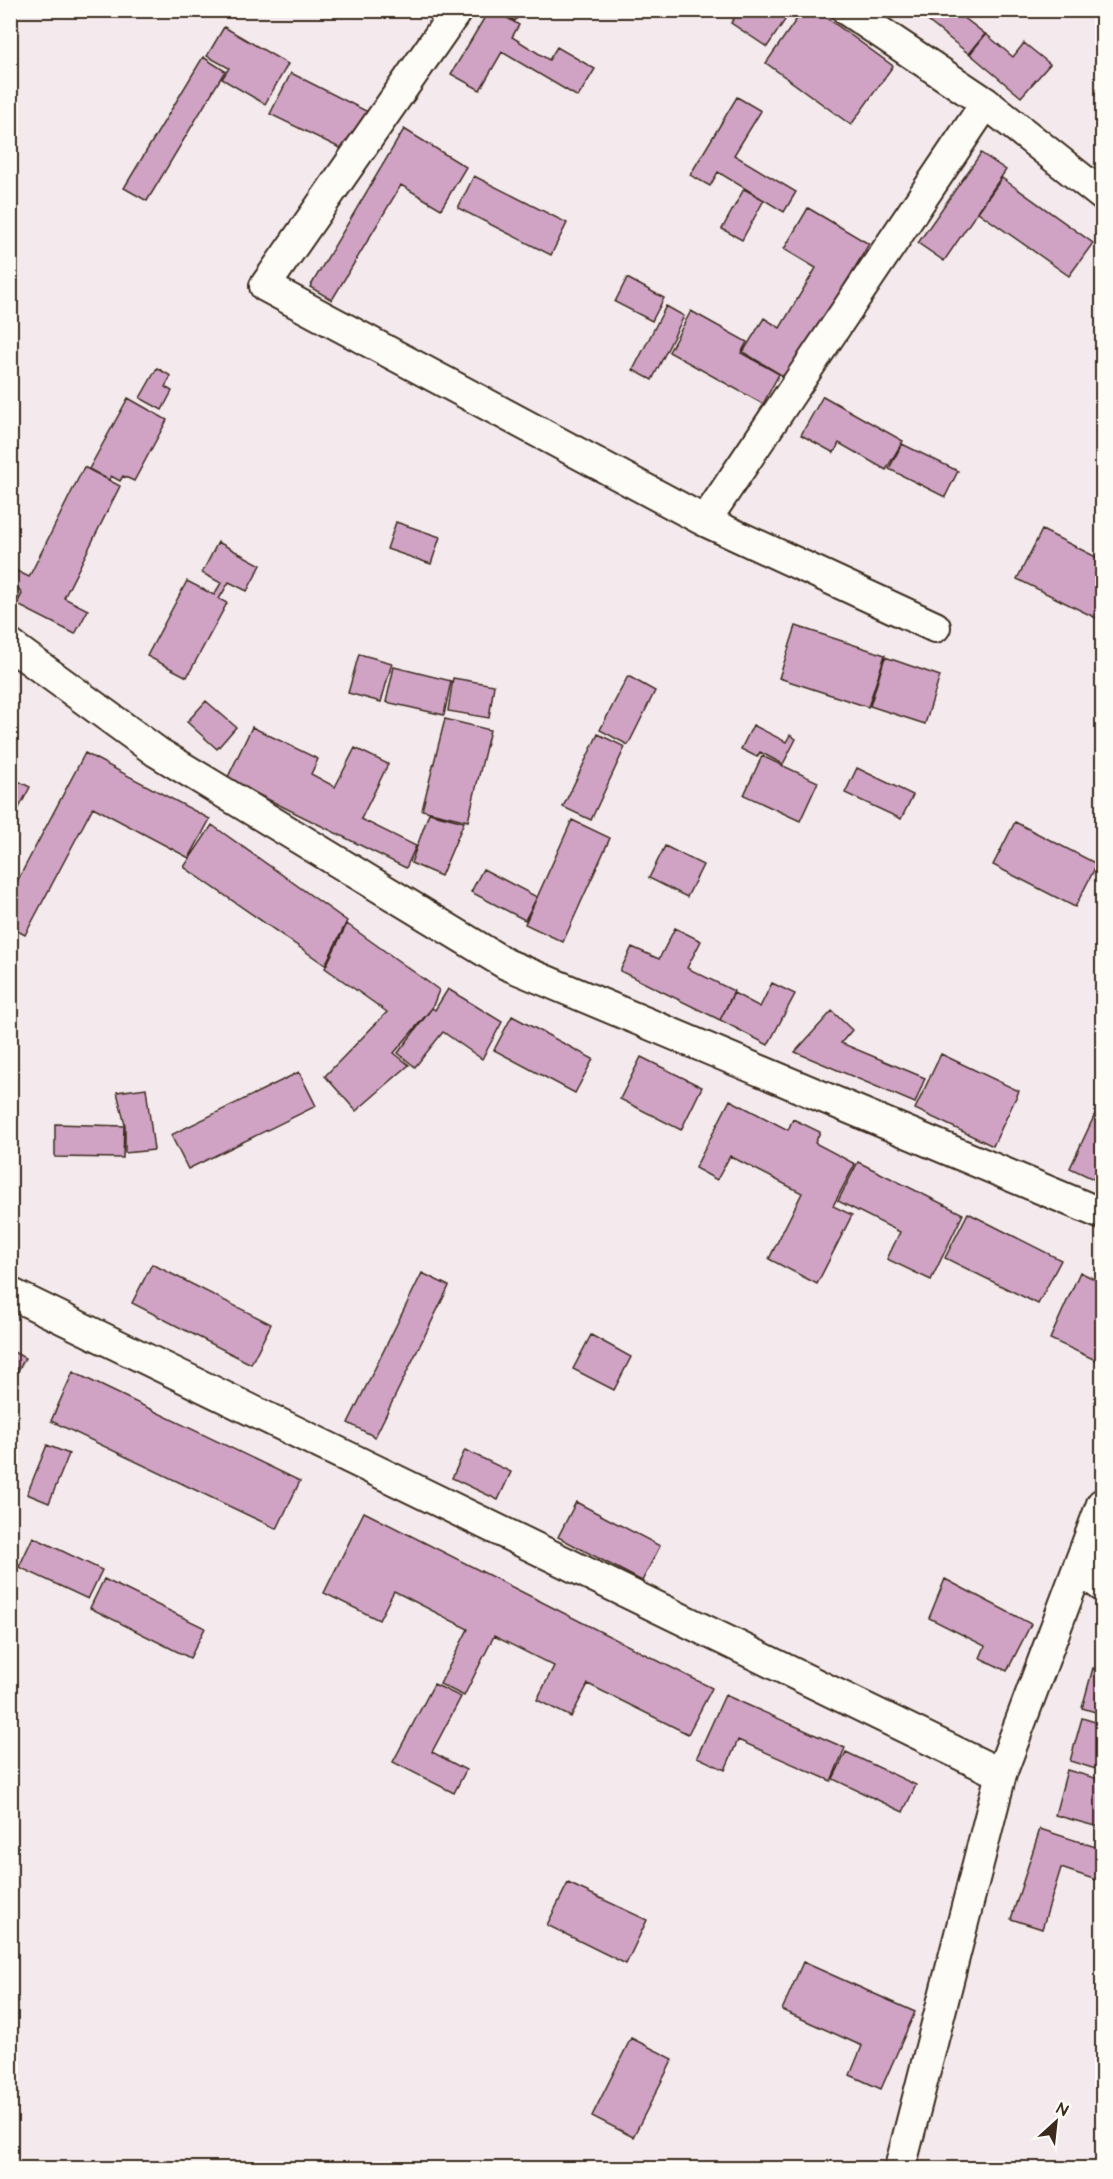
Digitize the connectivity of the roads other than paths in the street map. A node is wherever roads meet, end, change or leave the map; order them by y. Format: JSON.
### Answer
{"nodes":[{"id":1,"x":457,"y":10,"type":"edge"},
{"id":2,"x":847,"y":10,"type":"edge"},
{"id":3,"x":986,"y":103,"type":"junction"},
{"id":4,"x":1102,"y":195,"type":"edge"},
{"id":5,"x":705,"y":521,"type":"junction"},
{"id":6,"x":936,"y":627,"type":"dead end"},
{"id":7,"x":10,"y":645,"type":"edge"},
{"id":8,"x":1102,"y":1214,"type":"edge"},
{"id":9,"x":10,"y":1293,"type":"edge"},
{"id":10,"x":1102,"y":1504,"type":"edge"},
{"id":11,"x":1078,"y":1568,"type":"junction"},
{"id":12,"x":1102,"y":1586,"type":"edge"},
{"id":13,"x":1000,"y":1774,"type":"junction"},
{"id":14,"x":900,"y":2169,"type":"edge"}],
"edges":[{"from":1,"to":5,"type":"street"},
{"from":2,"to":3,"type":"street"},
{"from":3,"to":4,"type":"street"},
{"from":3,"to":5,"type":"street"},
{"from":5,"to":6,"type":"street"},
{"from":7,"to":8,"type":"street"},
{"from":9,"to":13,"type":"street"},
{"from":10,"to":11,"type":"street"},
{"from":11,"to":12,"type":"street"},
{"from":11,"to":13,"type":"street"},
{"from":13,"to":14,"type":"street"}]}
